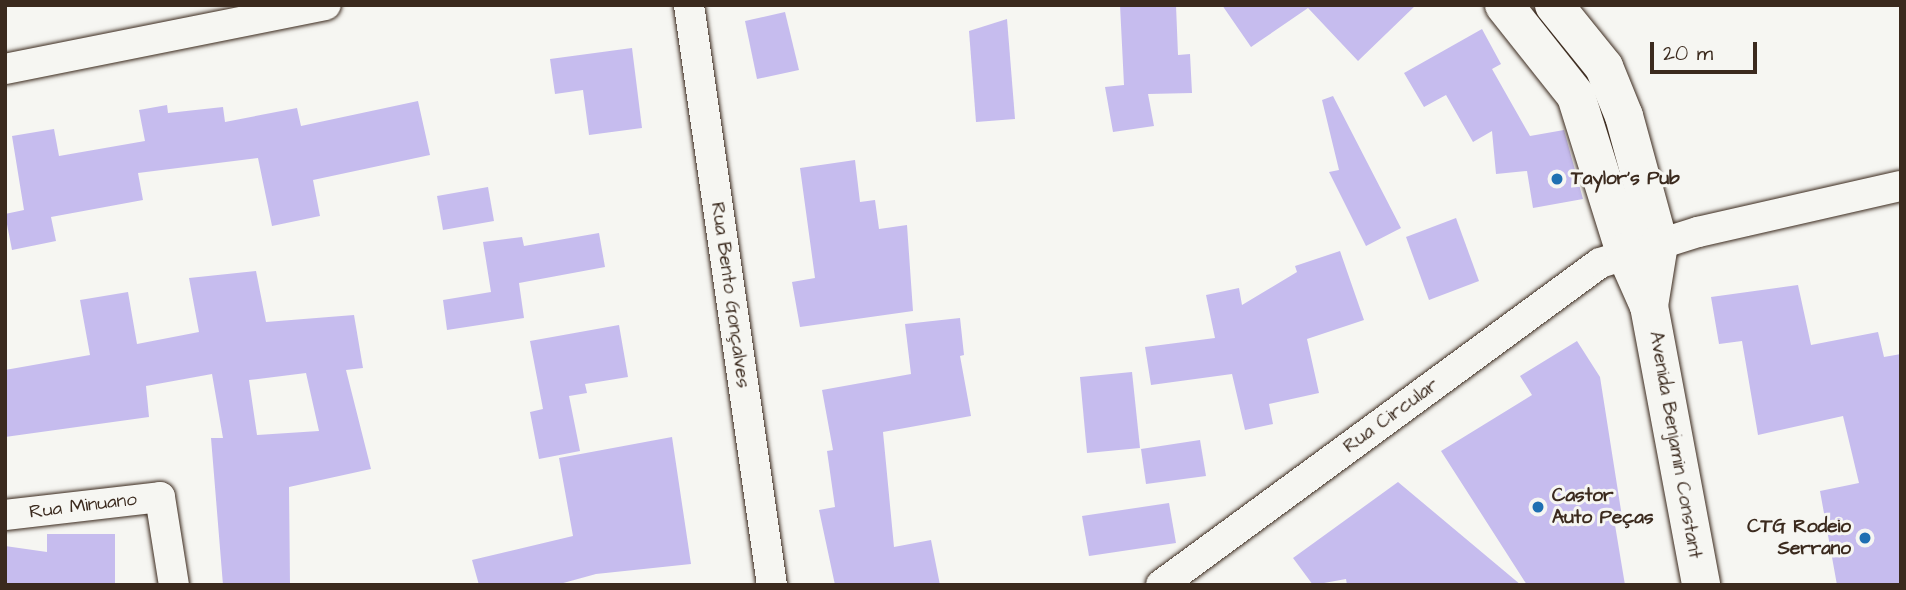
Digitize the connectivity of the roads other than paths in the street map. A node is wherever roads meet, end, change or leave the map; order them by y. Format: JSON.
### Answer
{"nodes":[{"id":1,"x":326,"y":5,"type":"edge"},
{"id":2,"x":689,"y":5,"type":"edge"},
{"id":3,"x":1504,"y":5,"type":"edge"},
{"id":4,"x":1554,"y":5,"type":"edge"},
{"id":5,"x":5,"y":69,"type":"edge"},
{"id":6,"x":1901,"y":186,"type":"edge"},
{"id":7,"x":1642,"y":248,"type":"junction"},
{"id":8,"x":5,"y":515,"type":"edge"},
{"id":9,"x":174,"y":585,"type":"edge"},
{"id":10,"x":772,"y":585,"type":"edge"},
{"id":11,"x":1161,"y":585,"type":"edge"},
{"id":12,"x":1701,"y":585,"type":"edge"}],
"edges":[{"from":1,"to":5,"type":"street"},
{"from":2,"to":10,"type":"street","name":"Rua Bento Gonçalves"},
{"from":3,"to":7,"type":"main road","name":"Avenida Benjamin Constant"},
{"from":4,"to":7,"type":"main road","name":"Avenida Benjamin Constant"},
{"from":6,"to":7,"type":"street","name":"Rua Circular"},
{"from":7,"to":11,"type":"street","name":"Rua Circular"},
{"from":7,"to":12,"type":"main road","name":"Avenida Benjamin Constant"},
{"from":8,"to":9,"type":"street","name":"Rua Minuano"}]}
